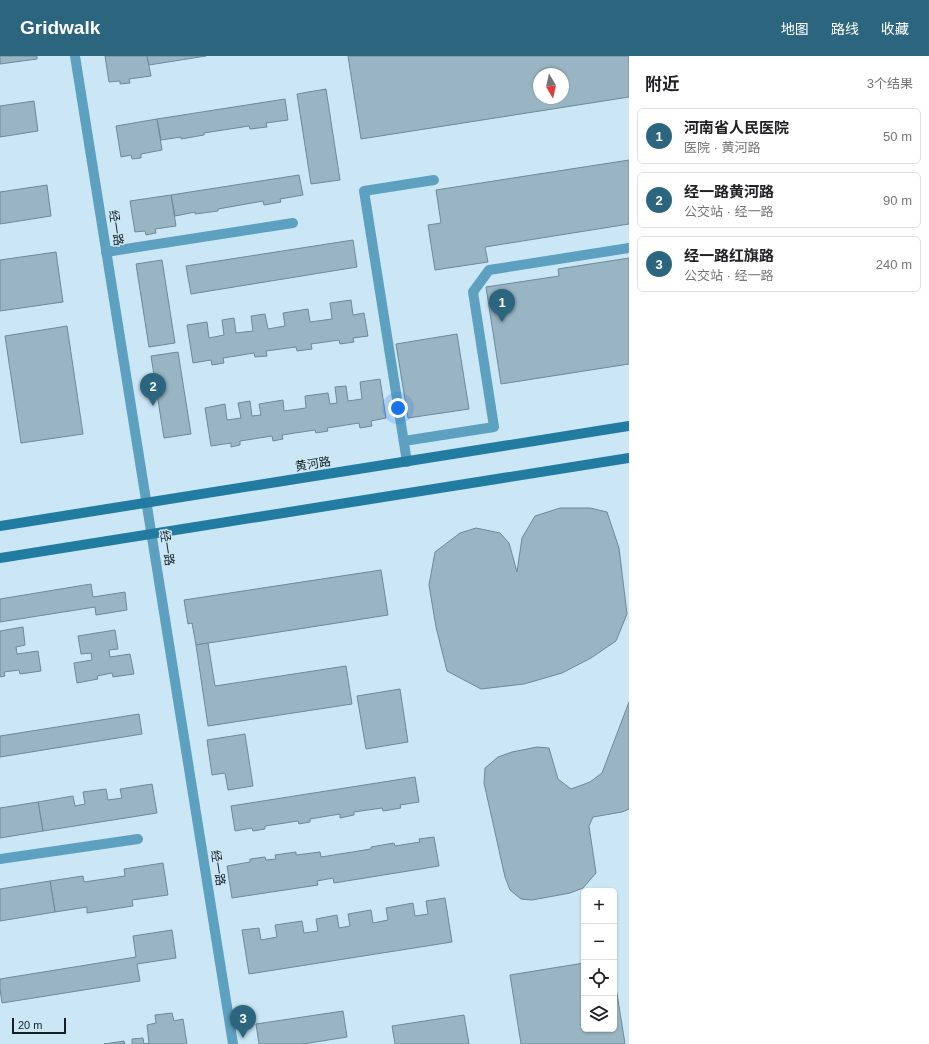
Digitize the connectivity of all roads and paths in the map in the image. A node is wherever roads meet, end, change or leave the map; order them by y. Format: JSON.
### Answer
{"nodes":[{"id":1,"x":75,"y":56,"type":"edge"},
{"id":2,"x":434,"y":180,"type":"dead end"},
{"id":3,"x":293,"y":223,"type":"dead end"},
{"id":4,"x":629,"y":248,"type":"edge"},
{"id":5,"x":106,"y":252,"type":"junction"},
{"id":6,"x":629,"y":426,"type":"edge"},
{"id":7,"x":404,"y":441,"type":"junction"},
{"id":8,"x":629,"y":458,"type":"edge"},
{"id":9,"x":407,"y":462,"type":"junction"},
{"id":10,"x":146,"y":503,"type":"junction"},
{"id":11,"x":0,"y":526,"type":"edge"},
{"id":12,"x":151,"y":534,"type":"junction"},
{"id":13,"x":0,"y":558,"type":"edge"},
{"id":14,"x":138,"y":839,"type":"dead end"},
{"id":15,"x":0,"y":859,"type":"edge"},
{"id":16,"x":233,"y":1044,"type":"edge"}],
"edges":[{"from":1,"to":5,"type":"street","name":"经一路"},
{"from":2,"to":7,"type":"street"},
{"from":3,"to":5,"type":"street"},
{"from":4,"to":7,"type":"street"},
{"from":5,"to":10,"type":"street","name":"经一路"},
{"from":6,"to":9,"type":"main road","name":"黄河路"},
{"from":7,"to":9,"type":"street"},
{"from":8,"to":12,"type":"main road"},
{"from":9,"to":10,"type":"main road","name":"黄河路"},
{"from":10,"to":11,"type":"main road","name":"黄河路"},
{"from":10,"to":12,"type":"street","name":"经一路"},
{"from":12,"to":13,"type":"main road"},
{"from":12,"to":16,"type":"street","name":"经一路"},
{"from":14,"to":15,"type":"street"}]}
